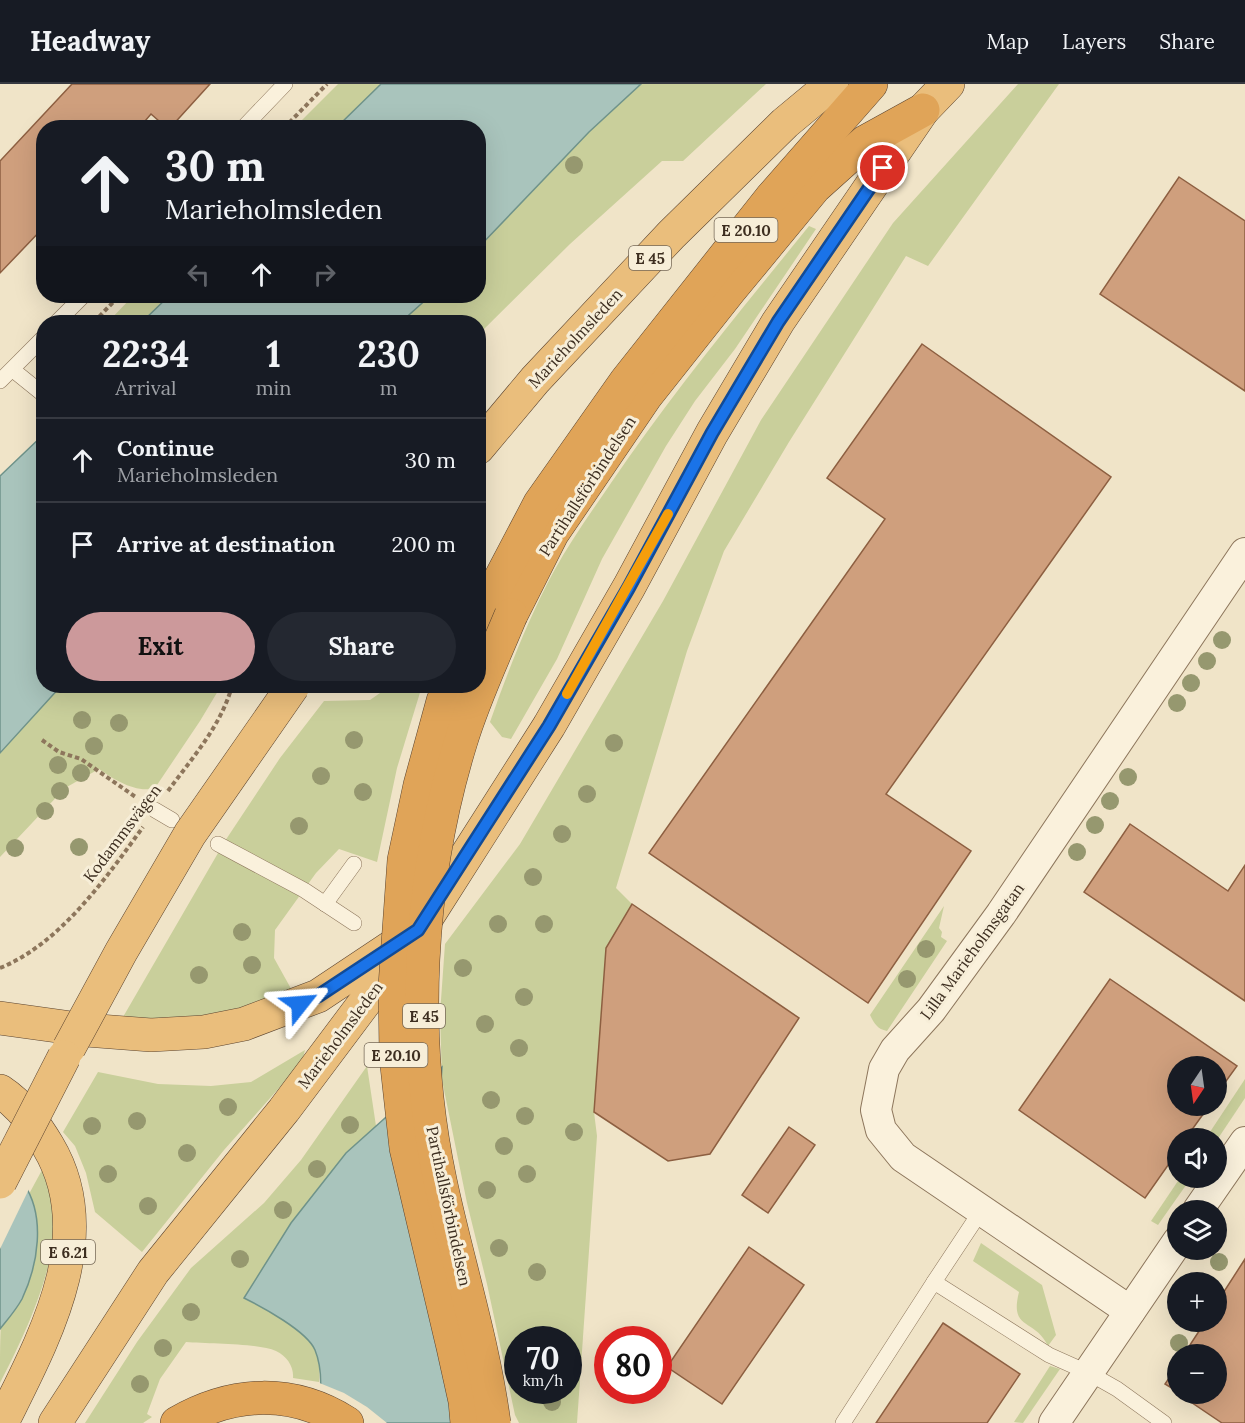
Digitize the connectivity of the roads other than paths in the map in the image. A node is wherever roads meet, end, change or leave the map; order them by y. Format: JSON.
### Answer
{"nodes":[{"id":1,"x":285,"y":84,"type":"edge"},
{"id":2,"x":832,"y":84,"type":"edge"},
{"id":3,"x":871,"y":84,"type":"edge"},
{"id":4,"x":948,"y":84,"type":"edge"},
{"id":5,"x":923,"y":110,"type":"junction"},
{"id":6,"x":251,"y":120,"type":"edge"},
{"id":7,"x":76,"y":303,"type":"edge"},
{"id":8,"x":64,"y":315,"type":"edge"},
{"id":9,"x":36,"y":346,"type":"edge"},
{"id":10,"x":13,"y":370,"type":"junction"},
{"id":11,"x":0,"y":381,"type":"edge"},
{"id":12,"x":36,"y":388,"type":"edge"},
{"id":13,"x":486,"y":438,"type":"edge"},
{"id":14,"x":1245,"y":553,"type":"edge"},
{"id":15,"x":491,"y":614,"type":"edge"},
{"id":16,"x":486,"y":635,"type":"edge"},
{"id":17,"x":288,"y":693,"type":"edge"},
{"id":18,"x":447,"y":693,"type":"edge"},
{"id":19,"x":472,"y":693,"type":"edge"},
{"id":20,"x":155,"y":810,"type":"road end"},
{"id":21,"x":172,"y":820,"type":"dead end"},
{"id":22,"x":218,"y":844,"type":"dead end"},
{"id":23,"x":354,"y":864,"type":"dead end"},
{"id":24,"x":326,"y":904,"type":"junction"},
{"id":25,"x":354,"y":923,"type":"dead end"},
{"id":26,"x":418,"y":930,"type":"junction"},
{"id":27,"x":0,"y":1018,"type":"edge"},
{"id":28,"x":0,"y":1091,"type":"edge"},
{"id":29,"x":1245,"y":1142,"type":"edge"},
{"id":30,"x":0,"y":1182,"type":"edge"},
{"id":31,"x":1205,"y":1200,"type":"edge"},
{"id":32,"x":981,"y":1211,"type":"junction"},
{"id":33,"x":1167,"y":1257,"type":"edge"},
{"id":34,"x":934,"y":1282,"type":"junction"},
{"id":35,"x":1130,"y":1311,"type":"junction"},
{"id":36,"x":1087,"y":1371,"type":"junction"},
{"id":37,"x":2,"y":1423,"type":"edge"},
{"id":38,"x":55,"y":1423,"type":"edge"},
{"id":39,"x":177,"y":1423,"type":"edge"},
{"id":40,"x":347,"y":1423,"type":"edge"},
{"id":41,"x":467,"y":1423,"type":"edge"},
{"id":42,"x":494,"y":1423,"type":"edge"},
{"id":43,"x":843,"y":1423,"type":"edge"},
{"id":44,"x":1054,"y":1423,"type":"edge"},
{"id":45,"x":1164,"y":1423,"type":"edge"}],
"edges":[{"from":1,"to":6,"type":"lane"},
{"from":2,"to":13,"type":"highway","name":"Marieholmsleden","number":"E 45"},
{"from":3,"to":15,"type":"highway","name":"Partihallsförbindelsen","number":"E 20.10"},
{"from":4,"to":5,"type":"highway","name":"Marieholmsleden","number":"E 45"},
{"from":5,"to":15,"type":"highway","name":"Partihallsförbindelsen","number":"E 45"},
{"from":5,"to":26,"type":"highway","name":"Marieholmsleden","number":"E 45"},
{"from":7,"to":8,"type":"lane"},
{"from":9,"to":10,"type":"lane"},
{"from":10,"to":11,"type":"lane"},
{"from":10,"to":12,"type":"lane"},
{"from":14,"to":32,"type":"street","name":"Lilla Marieholmsgatan"},
{"from":15,"to":16,"type":"highway","name":"Partihallsförbindelsen","number":"E 45","bridge":true},
{"from":17,"to":30,"type":"highway","bridge":true},
{"from":18,"to":41,"type":"highway","name":"Partihallsförbindelsen","number":"E 20.10","bridge":true},
{"from":19,"to":42,"type":"highway","name":"Partihallsförbindelsen","number":"E 45","bridge":true},
{"from":20,"to":21,"type":"lane"},
{"from":22,"to":24,"type":"lane"},
{"from":23,"to":24,"type":"lane"},
{"from":24,"to":25,"type":"lane"},
{"from":26,"to":27,"type":"highway"},
{"from":26,"to":38,"type":"highway","name":"Marieholmsleden","number":"E 45"},
{"from":28,"to":37,"type":"highway","number":"E 6.21"},
{"from":29,"to":31,"type":"street"},
{"from":32,"to":34,"type":"lane"},
{"from":32,"to":35,"type":"street","name":"Lilla Marieholmsgatan"},
{"from":33,"to":35,"type":"street"},
{"from":34,"to":36,"type":"lane"},
{"from":34,"to":43,"type":"lane"},
{"from":35,"to":36,"type":"street"},
{"from":36,"to":44,"type":"street"},
{"from":36,"to":45,"type":"lane"},
{"from":39,"to":40,"type":"highway"}]}
